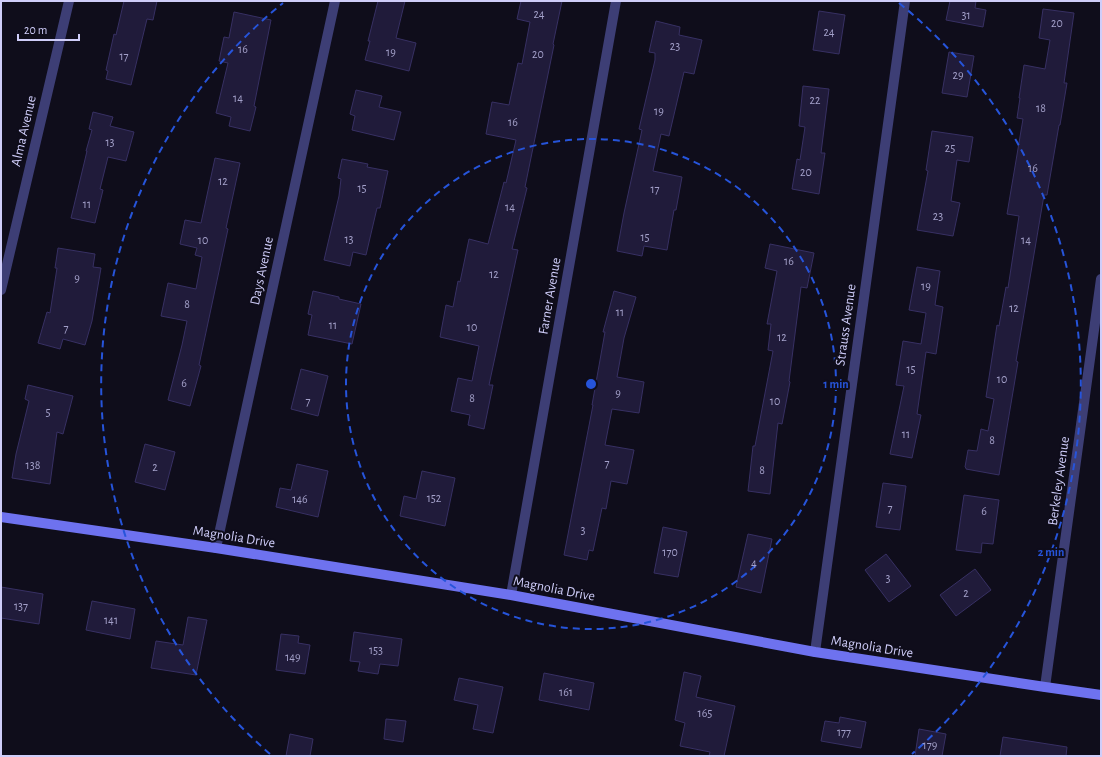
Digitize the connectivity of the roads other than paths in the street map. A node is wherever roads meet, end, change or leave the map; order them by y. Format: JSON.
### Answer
{"nodes":[{"id":1,"x":69,"y":1,"type":"edge"},
{"id":2,"x":335,"y":1,"type":"edge"},
{"id":3,"x":616,"y":1,"type":"edge"},
{"id":4,"x":905,"y":1,"type":"edge"},
{"id":5,"x":1101,"y":279,"type":"edge"},
{"id":6,"x":1,"y":290,"type":"edge"},
{"id":7,"x":1,"y":517,"type":"edge"},
{"id":8,"x":216,"y":548,"type":"junction"},
{"id":9,"x":511,"y":595,"type":"junction"},
{"id":10,"x":815,"y":652,"type":"junction"},
{"id":11,"x":1045,"y":687,"type":"junction"},
{"id":12,"x":1101,"y":695,"type":"edge"}],
"edges":[{"from":1,"to":6,"type":"street","name":"Alma Avenue"},
{"from":2,"to":8,"type":"street","name":"Days Avenue"},
{"from":3,"to":9,"type":"street","name":"Farner Avenue"},
{"from":4,"to":10,"type":"street","name":"Strauss Avenue"},
{"from":5,"to":11,"type":"street","name":"Berkeley Avenue"},
{"from":7,"to":8,"type":"street","name":"Magnolia Drive"},
{"from":8,"to":9,"type":"street","name":"Magnolia Drive"},
{"from":9,"to":10,"type":"street","name":"Magnolia Drive"},
{"from":10,"to":11,"type":"street","name":"Magnolia Drive"},
{"from":11,"to":12,"type":"street","name":"Magnolia Drive"}]}
